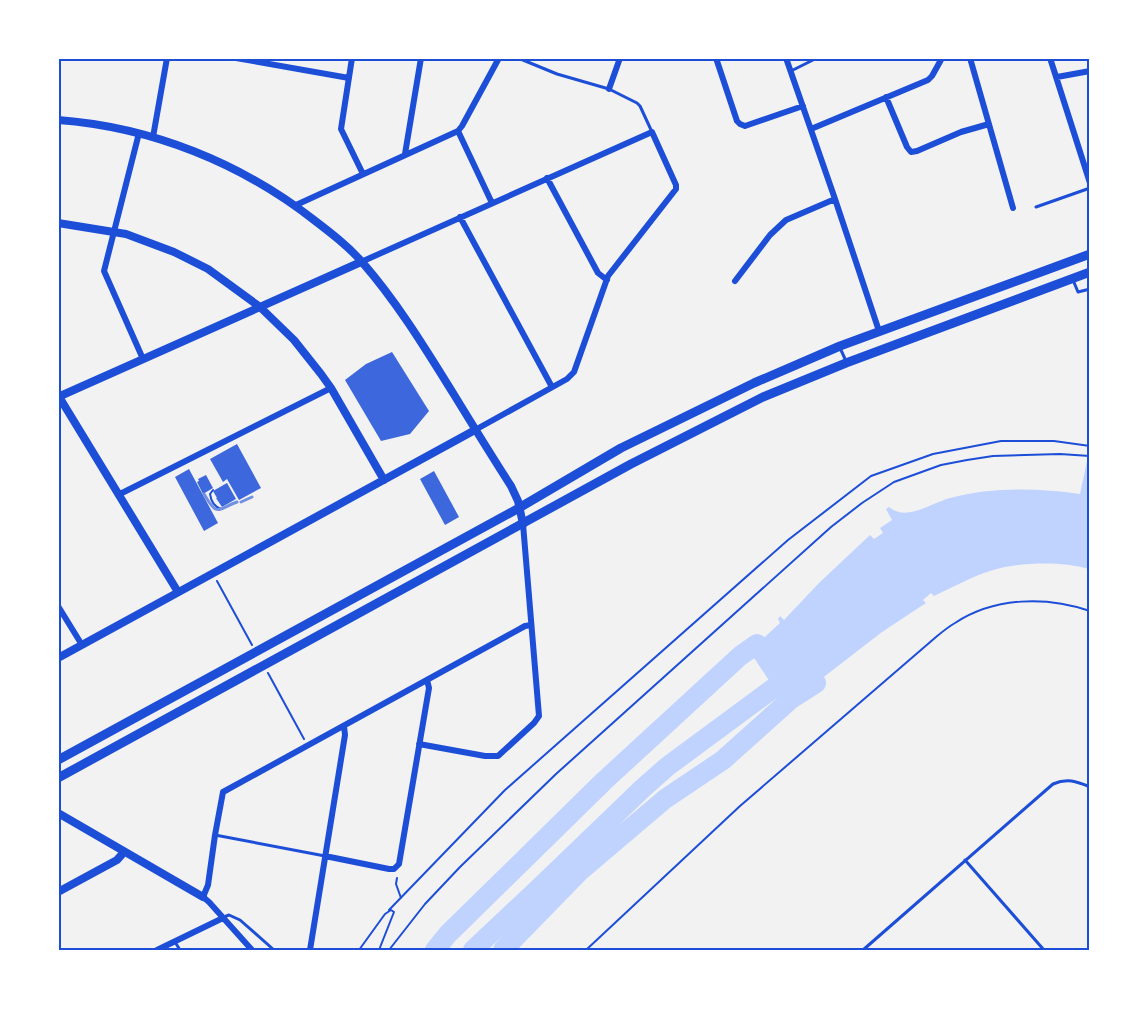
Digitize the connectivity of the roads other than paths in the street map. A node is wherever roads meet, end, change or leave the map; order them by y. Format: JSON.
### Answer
{"nodes":[{"id":1,"x":167,"y":58,"type":"edge"},
{"id":2,"x":236,"y":58,"type":"edge"},
{"id":3,"x":352,"y":58,"type":"edge"},
{"id":4,"x":421,"y":58,"type":"edge"},
{"id":5,"x":499,"y":58,"type":"edge"},
{"id":6,"x":518,"y":58,"type":"edge"},
{"id":7,"x":620,"y":58,"type":"edge"},
{"id":8,"x":716,"y":58,"type":"edge"},
{"id":9,"x":786,"y":58,"type":"edge"},
{"id":10,"x":817,"y":58,"type":"edge"},
{"id":11,"x":942,"y":58,"type":"edge"},
{"id":12,"x":1050,"y":58,"type":"edge"},
{"id":13,"x":972,"y":59,"type":"edge"},
{"id":14,"x":790,"y":71,"type":"junction"},
{"id":15,"x":1089,"y":71,"type":"edge"},
{"id":16,"x":1057,"y":77,"type":"junction"},
{"id":17,"x":349,"y":78,"type":"junction"},
{"id":18,"x":609,"y":89,"type":"junction"},
{"id":19,"x":886,"y":98,"type":"junction"},
{"id":20,"x":803,"y":106,"type":"junction"},
{"id":21,"x":58,"y":120,"type":"edge"},
{"id":22,"x":989,"y":124,"type":"junction"},
{"id":23,"x":811,"y":129,"type":"junction"},
{"id":24,"x":458,"y":131,"type":"junction"},
{"id":25,"x":652,"y":132,"type":"junction"},
{"id":26,"x":139,"y":133,"type":"junction"},
{"id":27,"x":153,"y":137,"type":"junction"},
{"id":28,"x":405,"y":154,"type":"junction"},
{"id":29,"x":363,"y":174,"type":"junction"},
{"id":30,"x":547,"y":178,"type":"junction"},
{"id":31,"x":1089,"y":183,"type":"edge"},
{"id":32,"x":1089,"y":188,"type":"edge"},
{"id":33,"x":835,"y":199,"type":"junction"},
{"id":34,"x":492,"y":203,"type":"junction"},
{"id":35,"x":296,"y":206,"type":"junction"},
{"id":36,"x":1013,"y":207,"type":"dead end"},
{"id":37,"x":1036,"y":207,"type":"dead end"},
{"id":38,"x":460,"y":217,"type":"junction"},
{"id":39,"x":58,"y":223,"type":"edge"},
{"id":40,"x":114,"y":231,"type":"junction"},
{"id":41,"x":1089,"y":254,"type":"edge"},
{"id":42,"x":361,"y":262,"type":"junction"},
{"id":43,"x":1089,"y":272,"type":"edge"},
{"id":44,"x":1073,"y":278,"type":"junction"},
{"id":45,"x":607,"y":280,"type":"junction"},
{"id":46,"x":735,"y":281,"type":"dead end"},
{"id":47,"x":1089,"y":289,"type":"edge"},
{"id":48,"x":260,"y":307,"type":"junction"},
{"id":49,"x":879,"y":331,"type":"junction"},
{"id":50,"x":840,"y":346,"type":"junction"},
{"id":51,"x":143,"y":359,"type":"junction"},
{"id":52,"x":846,"y":363,"type":"junction"},
{"id":53,"x":552,"y":387,"type":"junction"},
{"id":54,"x":331,"y":388,"type":"junction"},
{"id":55,"x":59,"y":396,"type":"edge"},
{"id":56,"x":475,"y":430,"type":"junction"},
{"id":57,"x":384,"y":480,"type":"junction"},
{"id":58,"x":118,"y":495,"type":"junction"},
{"id":59,"x":519,"y":508,"type":"junction"},
{"id":60,"x":523,"y":524,"type":"junction"},
{"id":61,"x":178,"y":592,"type":"junction"},
{"id":62,"x":58,"y":606,"type":"edge"},
{"id":63,"x":531,"y":625,"type":"junction"},
{"id":64,"x":82,"y":645,"type":"junction"},
{"id":65,"x":58,"y":658,"type":"edge"},
{"id":66,"x":427,"y":681,"type":"junction"},
{"id":67,"x":344,"y":726,"type":"junction"},
{"id":68,"x":419,"y":744,"type":"junction"},
{"id":69,"x":58,"y":760,"type":"edge"},
{"id":70,"x":58,"y":778,"type":"edge"},
{"id":71,"x":1089,"y":787,"type":"edge"},
{"id":72,"x":58,"y":813,"type":"edge"},
{"id":73,"x":215,"y":835,"type":"junction"},
{"id":74,"x":124,"y":852,"type":"junction"},
{"id":75,"x":325,"y":856,"type":"junction"},
{"id":76,"x":965,"y":860,"type":"junction"},
{"id":77,"x":58,"y":892,"type":"edge"},
{"id":78,"x":203,"y":897,"type":"junction"},
{"id":79,"x":223,"y":918,"type":"junction"},
{"id":80,"x":175,"y":942,"type":"junction"},
{"id":81,"x":157,"y":951,"type":"edge"},
{"id":82,"x":180,"y":951,"type":"edge"},
{"id":83,"x":252,"y":951,"type":"edge"},
{"id":84,"x":274,"y":951,"type":"edge"},
{"id":85,"x":310,"y":951,"type":"edge"},
{"id":86,"x":863,"y":951,"type":"edge"},
{"id":87,"x":1044,"y":951,"type":"edge"}],
"edges":[{"from":1,"to":27,"type":"street"},
{"from":2,"to":17,"type":"street"},
{"from":3,"to":17,"type":"street"},
{"from":4,"to":28,"type":"street"},
{"from":5,"to":24,"type":"street"},
{"from":6,"to":18,"type":"lane"},
{"from":7,"to":18,"type":"street"},
{"from":8,"to":20,"type":"street"},
{"from":9,"to":14,"type":"street"},
{"from":10,"to":14,"type":"lane"},
{"from":11,"to":19,"type":"street"},
{"from":12,"to":16,"type":"street"},
{"from":13,"to":22,"type":"street"},
{"from":14,"to":20,"type":"street"},
{"from":15,"to":16,"type":"street"},
{"from":16,"to":31,"type":"street"},
{"from":17,"to":29,"type":"street"},
{"from":18,"to":25,"type":"lane"},
{"from":19,"to":22,"type":"street"},
{"from":19,"to":23,"type":"street"},
{"from":20,"to":23,"type":"street"},
{"from":21,"to":26,"type":"street"},
{"from":22,"to":36,"type":"street"},
{"from":23,"to":33,"type":"street"},
{"from":24,"to":28,"type":"street"},
{"from":24,"to":34,"type":"street"},
{"from":25,"to":30,"type":"street"},
{"from":25,"to":45,"type":"street"},
{"from":26,"to":27,"type":"street"},
{"from":26,"to":40,"type":"street"},
{"from":27,"to":35,"type":"street"},
{"from":28,"to":29,"type":"street"},
{"from":29,"to":35,"type":"street"},
{"from":30,"to":34,"type":"street"},
{"from":30,"to":45,"type":"street"},
{"from":32,"to":37,"type":"lane"},
{"from":33,"to":46,"type":"street"},
{"from":33,"to":49,"type":"street"},
{"from":34,"to":38,"type":"street"},
{"from":35,"to":42,"type":"street"},
{"from":38,"to":42,"type":"street"},
{"from":38,"to":53,"type":"street"},
{"from":39,"to":40,"type":"street"},
{"from":40,"to":48,"type":"street"},
{"from":40,"to":51,"type":"street"},
{"from":41,"to":49,"type":"main road"},
{"from":42,"to":48,"type":"street"},
{"from":42,"to":56,"type":"street"},
{"from":43,"to":44,"type":"main road"},
{"from":44,"to":47,"type":"lane"},
{"from":44,"to":52,"type":"main road"},
{"from":45,"to":53,"type":"street"},
{"from":48,"to":51,"type":"street"},
{"from":48,"to":54,"type":"street"},
{"from":49,"to":50,"type":"main road"},
{"from":50,"to":52,"type":"lane"},
{"from":50,"to":59,"type":"main road"},
{"from":51,"to":55,"type":"street"},
{"from":52,"to":60,"type":"main road"},
{"from":53,"to":56,"type":"street"},
{"from":54,"to":57,"type":"street"},
{"from":54,"to":58,"type":"street"},
{"from":55,"to":58,"type":"street"},
{"from":56,"to":57,"type":"street"},
{"from":56,"to":59,"type":"street"},
{"from":57,"to":61,"type":"street"},
{"from":58,"to":61,"type":"street"},
{"from":59,"to":60,"type":"street"},
{"from":59,"to":69,"type":"main road"},
{"from":60,"to":63,"type":"street"},
{"from":60,"to":70,"type":"main road"},
{"from":61,"to":64,"type":"street"},
{"from":62,"to":64,"type":"street"},
{"from":63,"to":66,"type":"street"},
{"from":63,"to":68,"type":"street"},
{"from":64,"to":65,"type":"street"},
{"from":66,"to":67,"type":"street"},
{"from":66,"to":68,"type":"street"},
{"from":67,"to":73,"type":"street"},
{"from":67,"to":75,"type":"street"},
{"from":68,"to":75,"type":"street"},
{"from":71,"to":76,"type":"lane"},
{"from":72,"to":74,"type":"street"},
{"from":73,"to":75,"type":"lane"},
{"from":73,"to":78,"type":"street"},
{"from":74,"to":77,"type":"street"},
{"from":74,"to":78,"type":"street"},
{"from":75,"to":85,"type":"street"},
{"from":76,"to":86,"type":"lane"},
{"from":76,"to":87,"type":"lane"},
{"from":78,"to":79,"type":"street"},
{"from":79,"to":80,"type":"street"},
{"from":79,"to":83,"type":"street"},
{"from":79,"to":84,"type":"lane"},
{"from":80,"to":81,"type":"street"},
{"from":80,"to":82,"type":"lane"}]}
